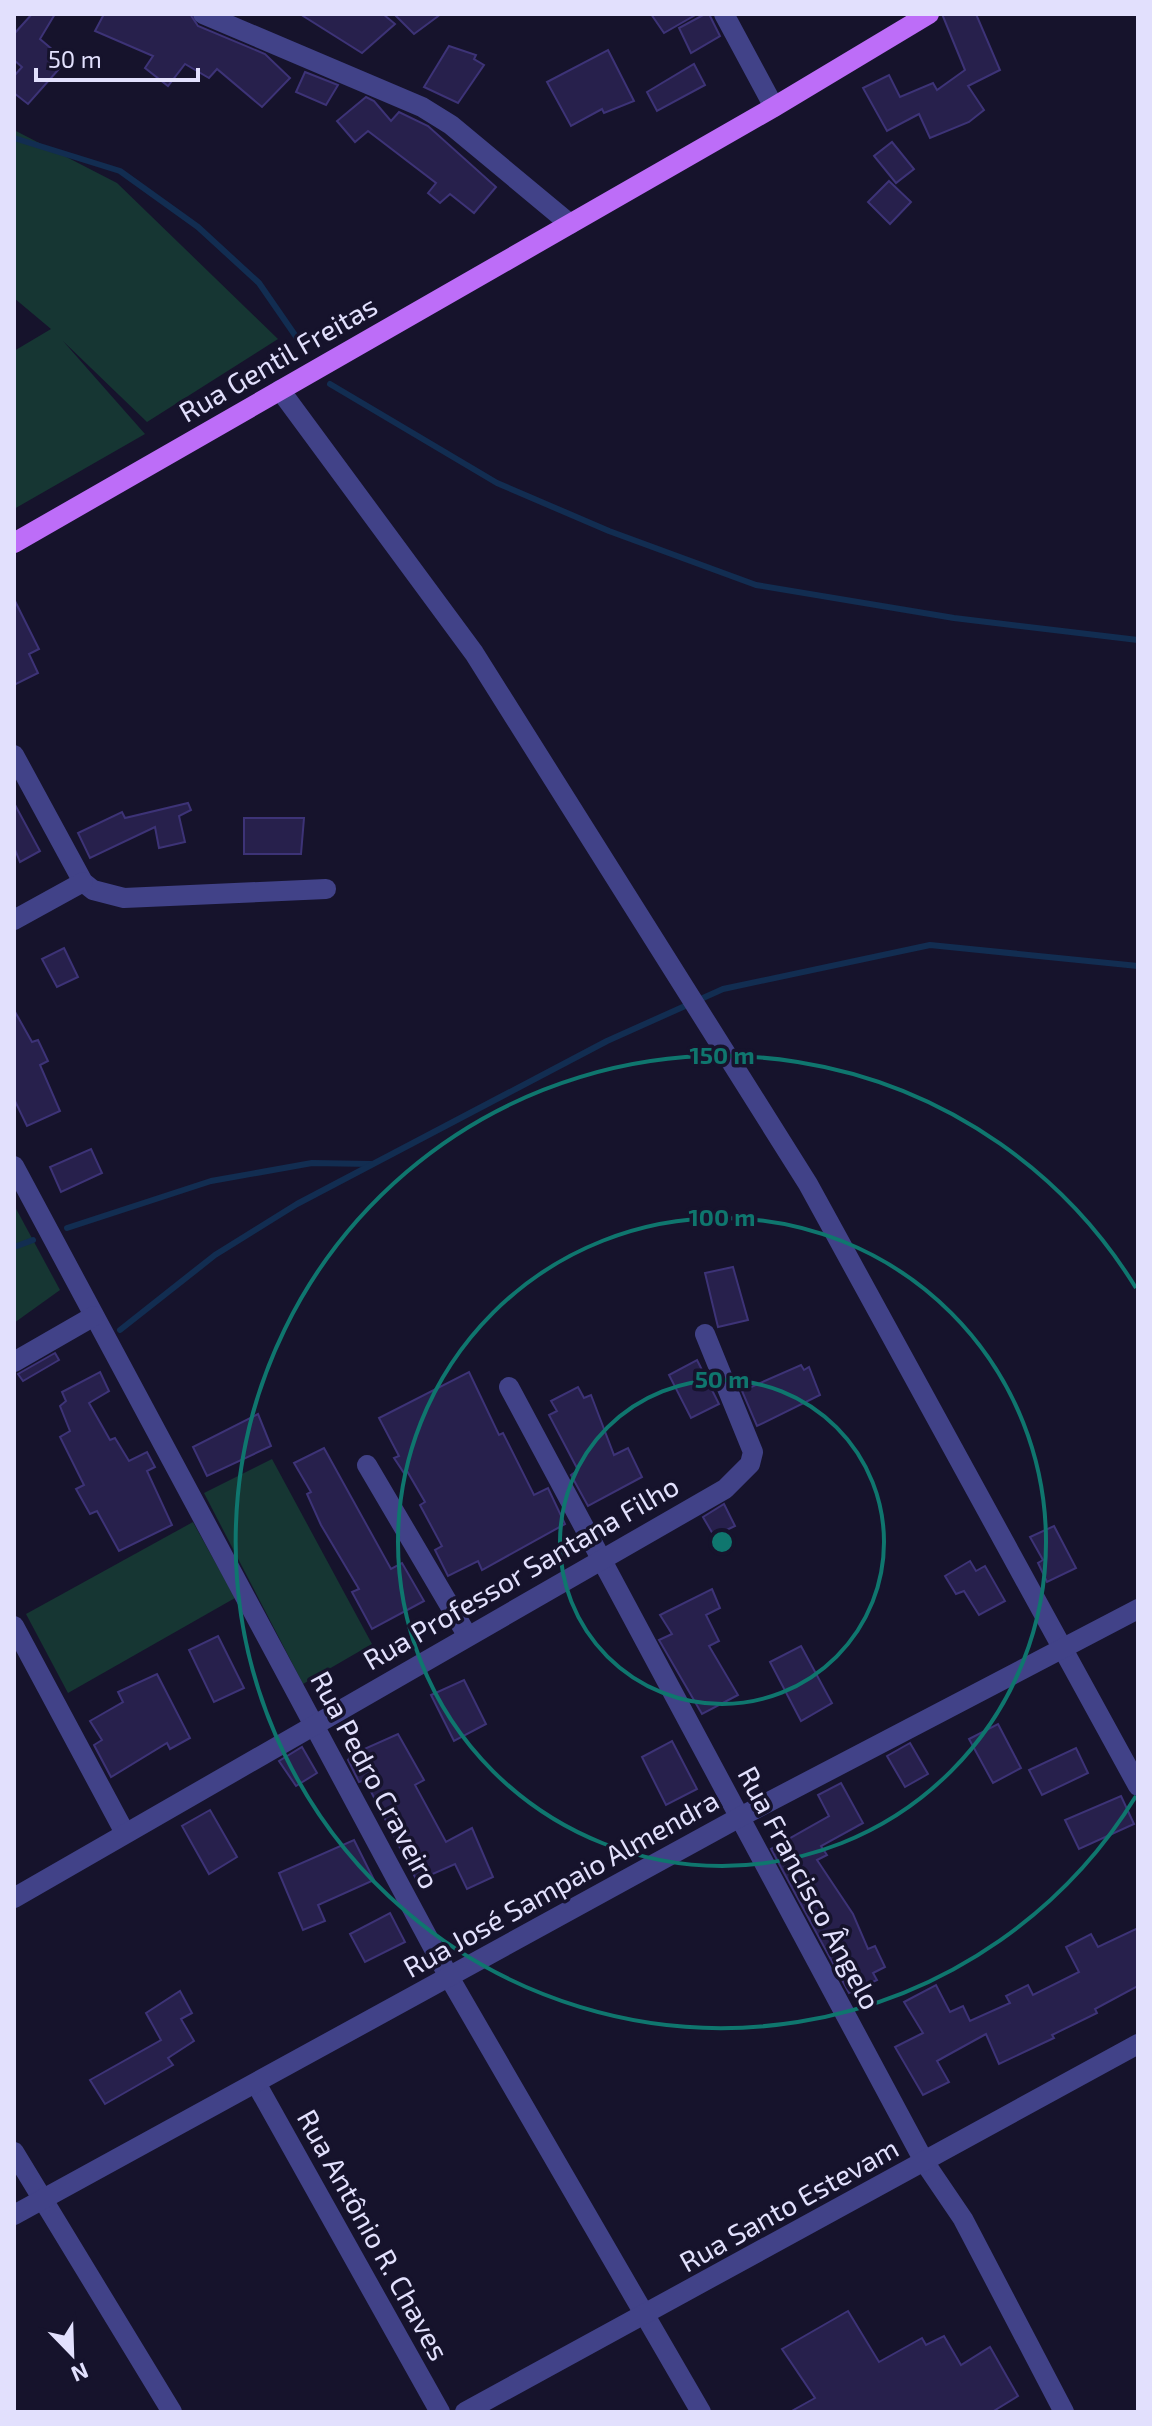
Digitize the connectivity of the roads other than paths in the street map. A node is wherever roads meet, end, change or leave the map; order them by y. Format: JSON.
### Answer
{"nodes":[{"id":1,"x":203,"y":14,"type":"edge"},
{"id":2,"x":724,"y":14,"type":"edge"},
{"id":3,"x":929,"y":14,"type":"edge"},
{"id":4,"x":774,"y":107,"type":"junction"},
{"id":5,"x":570,"y":224,"type":"junction"},
{"id":6,"x":280,"y":390,"type":"junction"},
{"id":7,"x":14,"y":543,"type":"edge"},
{"id":8,"x":14,"y":755,"type":"edge"},
{"id":9,"x":83,"y":882,"type":"junction"},
{"id":10,"x":326,"y":889,"type":"dead end"},
{"id":11,"x":14,"y":920,"type":"edge"},
{"id":12,"x":14,"y":1166,"type":"edge"},
{"id":13,"x":94,"y":1316,"type":"junction"},
{"id":14,"x":705,"y":1334,"type":"dead end"},
{"id":15,"x":14,"y":1362,"type":"edge"},
{"id":16,"x":509,"y":1387,"type":"dead end"},
{"id":17,"x":367,"y":1465,"type":"dead end"},
{"id":18,"x":600,"y":1560,"type":"junction"},
{"id":19,"x":1138,"y":1609,"type":"edge"},
{"id":20,"x":14,"y":1626,"type":"edge"},
{"id":21,"x":467,"y":1635,"type":"junction"},
{"id":22,"x":1062,"y":1648,"type":"junction"},
{"id":23,"x":313,"y":1724,"type":"junction"},
{"id":24,"x":1138,"y":1786,"type":"edge"},
{"id":25,"x":740,"y":1817,"type":"junction"},
{"id":26,"x":125,"y":1833,"type":"junction"},
{"id":27,"x":14,"y":1898,"type":"edge"},
{"id":28,"x":449,"y":1977,"type":"junction"},
{"id":29,"x":1138,"y":2044,"type":"edge"},
{"id":30,"x":257,"y":2085,"type":"junction"},
{"id":31,"x":14,"y":2152,"type":"edge"},
{"id":32,"x":925,"y":2163,"type":"junction"},
{"id":33,"x":43,"y":2200,"type":"junction"},
{"id":34,"x":14,"y":2215,"type":"edge"},
{"id":35,"x":645,"y":2316,"type":"junction"},
{"id":36,"x":172,"y":2412,"type":"edge"},
{"id":37,"x":440,"y":2412,"type":"edge"},
{"id":38,"x":465,"y":2412,"type":"edge"},
{"id":39,"x":701,"y":2412,"type":"edge"},
{"id":40,"x":1064,"y":2412,"type":"edge"}],
"edges":[{"from":1,"to":5,"type":"street"},
{"from":2,"to":4,"type":"street"},
{"from":3,"to":4,"type":"main road","name":"Rua Gentil Freitas"},
{"from":4,"to":5,"type":"main road","name":"Rua Gentil Freitas"},
{"from":5,"to":6,"type":"main road","name":"Rua Gentil Freitas"},
{"from":6,"to":7,"type":"main road","name":"Rua Gentil Freitas"},
{"from":6,"to":22,"type":"street"},
{"from":8,"to":9,"type":"street"},
{"from":9,"to":10,"type":"street"},
{"from":9,"to":11,"type":"street"},
{"from":12,"to":13,"type":"street","name":"Rua Pedro Craveiro"},
{"from":13,"to":15,"type":"street"},
{"from":13,"to":23,"type":"street","name":"Rua Pedro Craveiro"},
{"from":14,"to":18,"type":"street","name":"Rua Professor Santana Filho"},
{"from":16,"to":18,"type":"street","name":"Rua Francisco Ângelo"},
{"from":17,"to":21,"type":"street"},
{"from":18,"to":21,"type":"street","name":"Rua Professor Santana Filho"},
{"from":18,"to":25,"type":"street","name":"Rua Francisco Ângelo"},
{"from":19,"to":22,"type":"street","name":"Rua José Sampaio Almendra"},
{"from":20,"to":26,"type":"street"},
{"from":21,"to":23,"type":"street","name":"Rua Professor Santana Filho"},
{"from":22,"to":24,"type":"street"},
{"from":22,"to":25,"type":"street","name":"Rua José Sampaio Almendra"},
{"from":23,"to":26,"type":"street","name":"Rua Professor Santana Filho"},
{"from":23,"to":28,"type":"street","name":"Rua Pedro Craveiro"},
{"from":25,"to":28,"type":"street","name":"Rua José Sampaio Almendra"},
{"from":25,"to":32,"type":"street","name":"Rua Francisco Ângelo"},
{"from":26,"to":27,"type":"street","name":"Rua Professor Santana Filho"},
{"from":28,"to":30,"type":"street","name":"Rua José Sampaio Almendra"},
{"from":28,"to":35,"type":"street","name":"Rua Pedro Craveiro"},
{"from":29,"to":32,"type":"street","name":"Rua Santo Estevam"},
{"from":30,"to":33,"type":"street","name":"Rua José Sampaio Almendra"},
{"from":30,"to":37,"type":"street","name":"Rua Antônio R. Chaves"},
{"from":31,"to":33,"type":"street"},
{"from":32,"to":35,"type":"street","name":"Rua Santo Estevam"},
{"from":32,"to":40,"type":"street","name":"Rua Francisco Ângelo"},
{"from":33,"to":34,"type":"street","name":"Rua José Sampaio Almendra"},
{"from":33,"to":36,"type":"street"},
{"from":35,"to":38,"type":"street","name":"Rua Santo Estevam"},
{"from":35,"to":39,"type":"street","name":"Rua Pedro Craveiro"}]}
